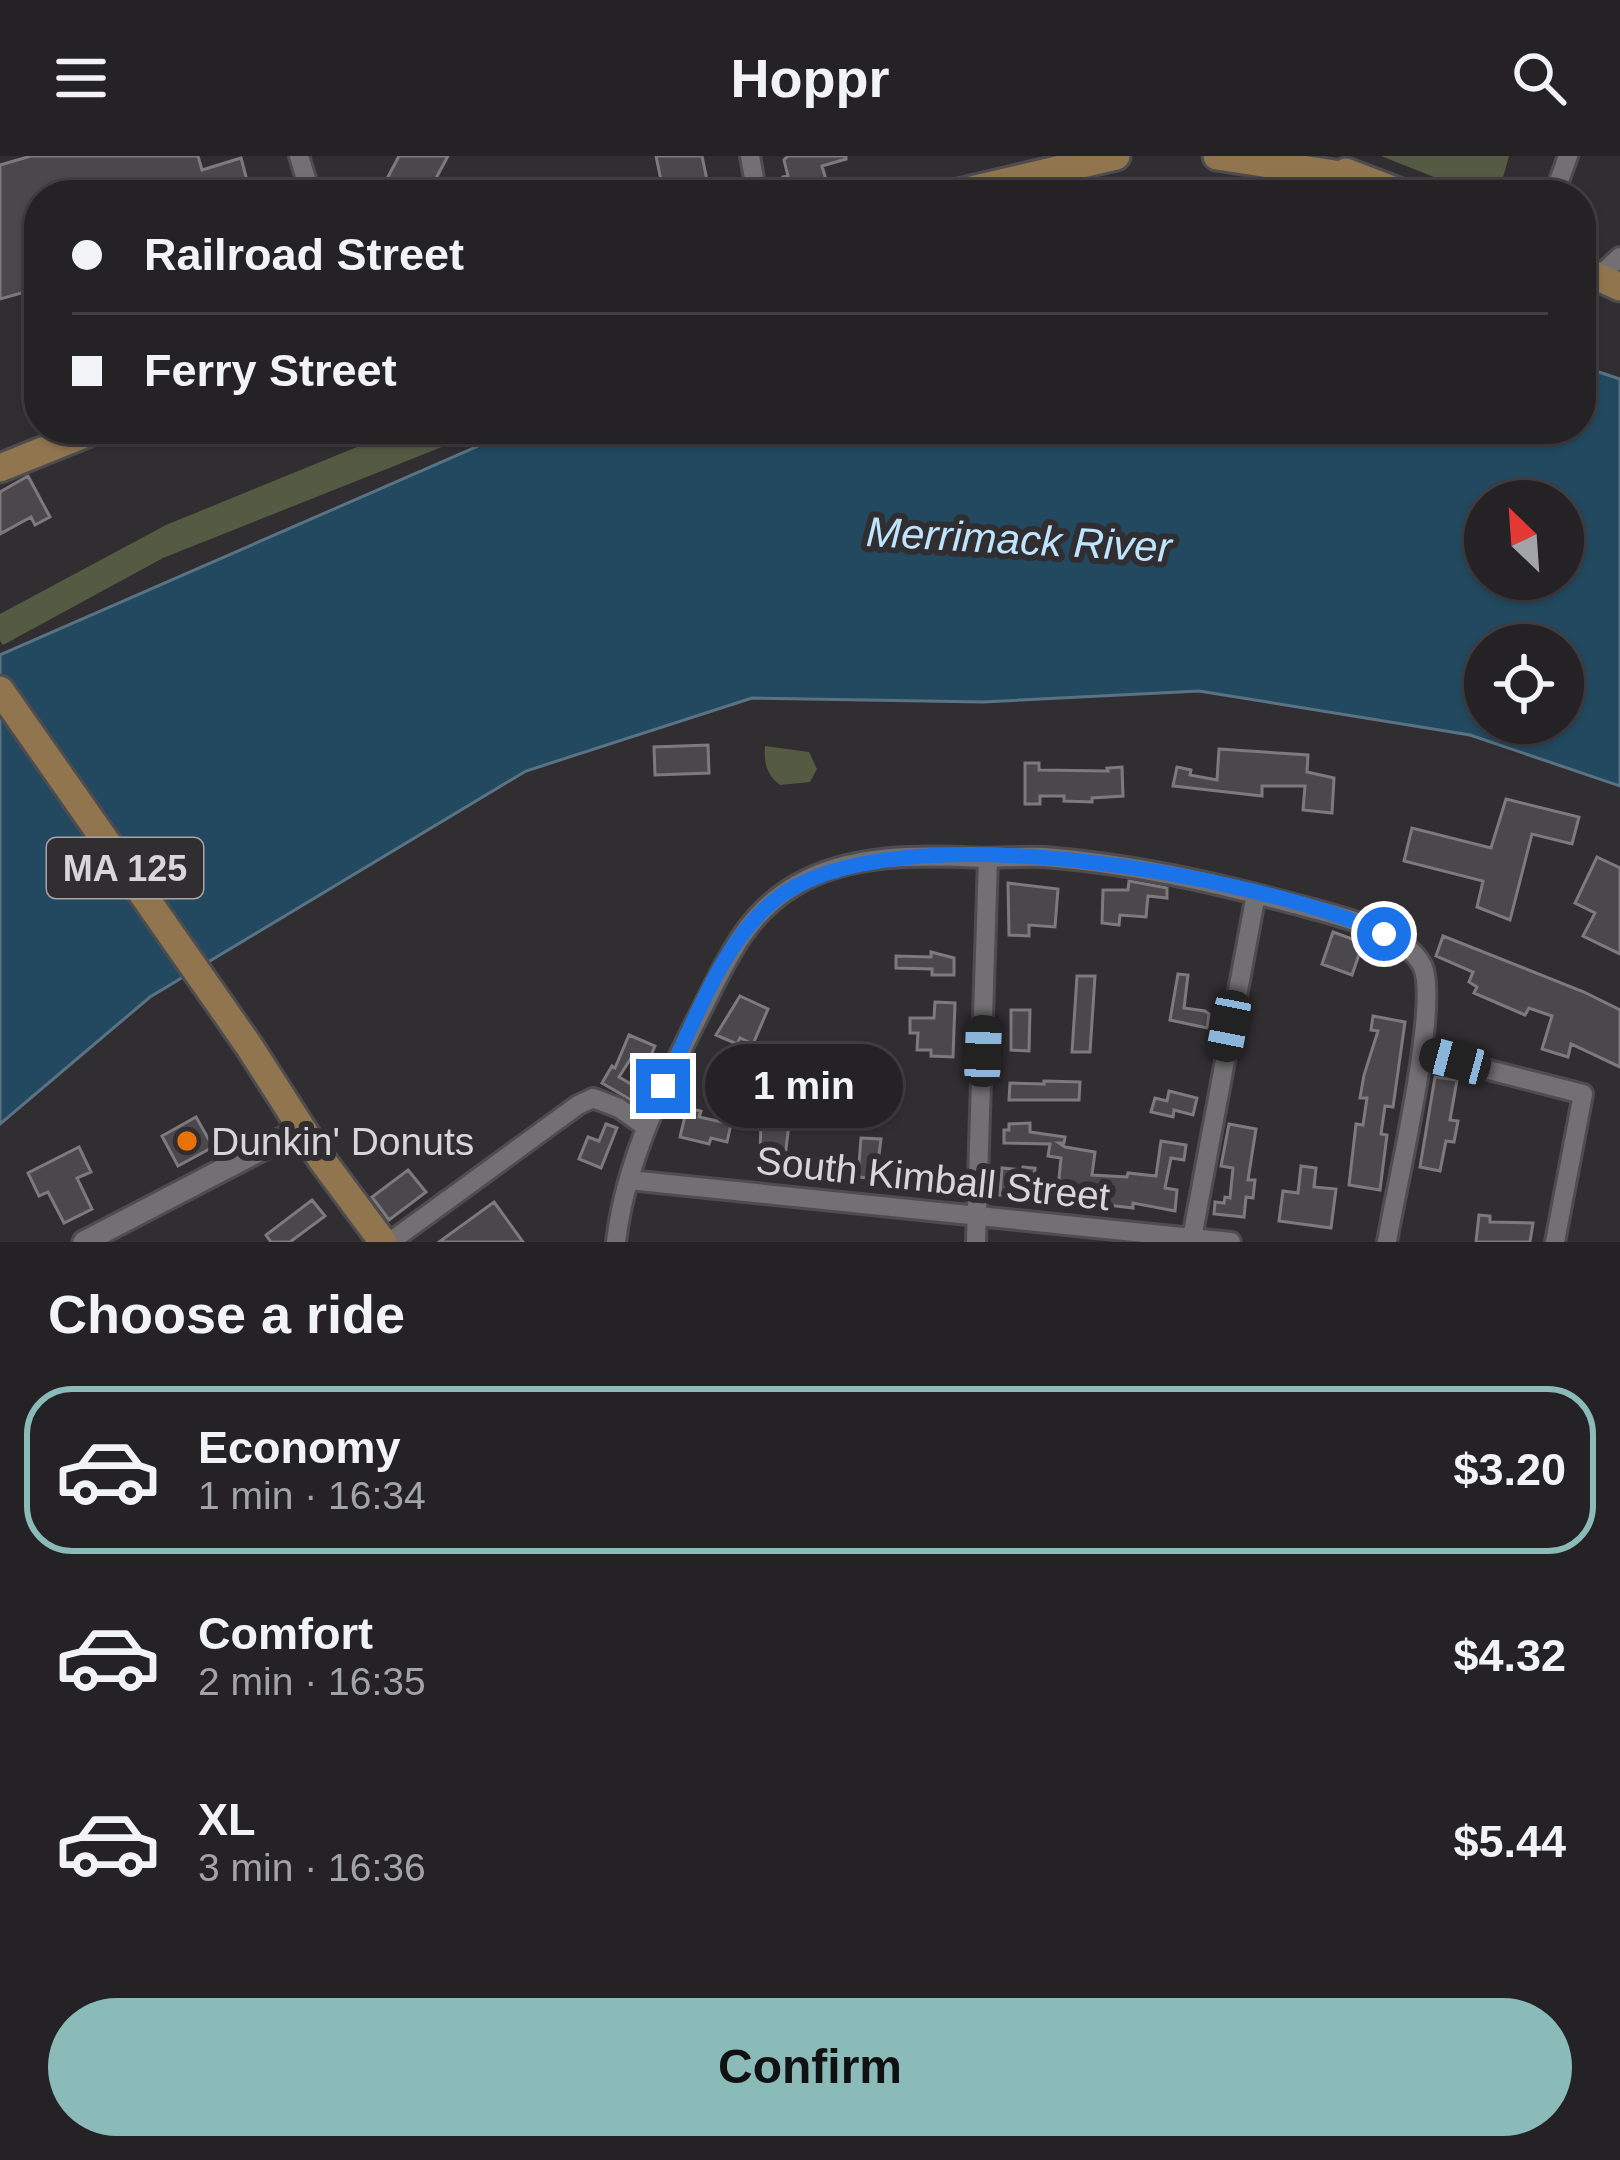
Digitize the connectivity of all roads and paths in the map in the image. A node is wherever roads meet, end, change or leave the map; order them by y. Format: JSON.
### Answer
{"nodes":[{"id":1,"x":1116,"y":156,"type":"edge"},
{"id":2,"x":1217,"y":156,"type":"edge"},
{"id":3,"x":1303,"y":156,"type":"edge"},
{"id":4,"x":1360,"y":178,"type":"junction"},
{"id":5,"x":1014,"y":180,"type":"edge"},
{"id":6,"x":1365,"y":180,"type":"edge"},
{"id":7,"x":1620,"y":257,"type":"edge"},
{"id":8,"x":1600,"y":278,"type":"edge"},
{"id":9,"x":60,"y":444,"type":"edge"},
{"id":10,"x":0,"y":468,"type":"edge"},
{"id":11,"x":0,"y":690,"type":"edge"},
{"id":12,"x":988,"y":858,"type":"junction"},
{"id":13,"x":1256,"y":894,"type":"junction"},
{"id":14,"x":1422,"y":1052,"type":"junction"},
{"id":15,"x":646,"y":1127,"type":"junction"},
{"id":16,"x":301,"y":1130,"type":"junction"},
{"id":17,"x":628,"y":1180,"type":"junction"},
{"id":18,"x":976,"y":1215,"type":"junction"},
{"id":19,"x":1089,"y":1234,"type":"edge"},
{"id":20,"x":1192,"y":1238,"type":"junction"},
{"id":21,"x":84,"y":1242,"type":"edge"},
{"id":22,"x":387,"y":1242,"type":"edge"},
{"id":23,"x":616,"y":1242,"type":"edge"},
{"id":24,"x":976,"y":1242,"type":"edge"},
{"id":25,"x":1231,"y":1242,"type":"edge"},
{"id":26,"x":1387,"y":1242,"type":"edge"},
{"id":27,"x":1555,"y":1242,"type":"edge"}],
"edges":[{"from":1,"to":5,"type":"main road"},
{"from":2,"to":4,"type":"main road"},
{"from":3,"to":4,"type":"main road"},
{"from":4,"to":6,"type":"main road"},
{"from":7,"to":8,"type":"street"},
{"from":9,"to":10,"type":"main road"},
{"from":11,"to":16,"type":"main road","number":"MA 125"},
{"from":12,"to":13,"type":"street"},
{"from":12,"to":15,"type":"street"},
{"from":12,"to":18,"type":"street"},
{"from":13,"to":14,"type":"street"},
{"from":13,"to":20,"type":"street"},
{"from":14,"to":26,"type":"street"},
{"from":14,"to":27,"type":"street"},
{"from":15,"to":17,"type":"street"},
{"from":15,"to":22,"type":"street"},
{"from":16,"to":21,"type":"street"},
{"from":16,"to":22,"type":"main road","number":"MA 125"},
{"from":17,"to":18,"type":"street","name":"South Kimball Street"},
{"from":17,"to":23,"type":"street"},
{"from":18,"to":19,"type":"street","name":"South Kimball Street"},
{"from":18,"to":24,"type":"street"},
{"from":19,"to":20,"type":"street","name":"South Kimball Street"},
{"from":20,"to":25,"type":"street","name":"South Kimball Street"}]}
